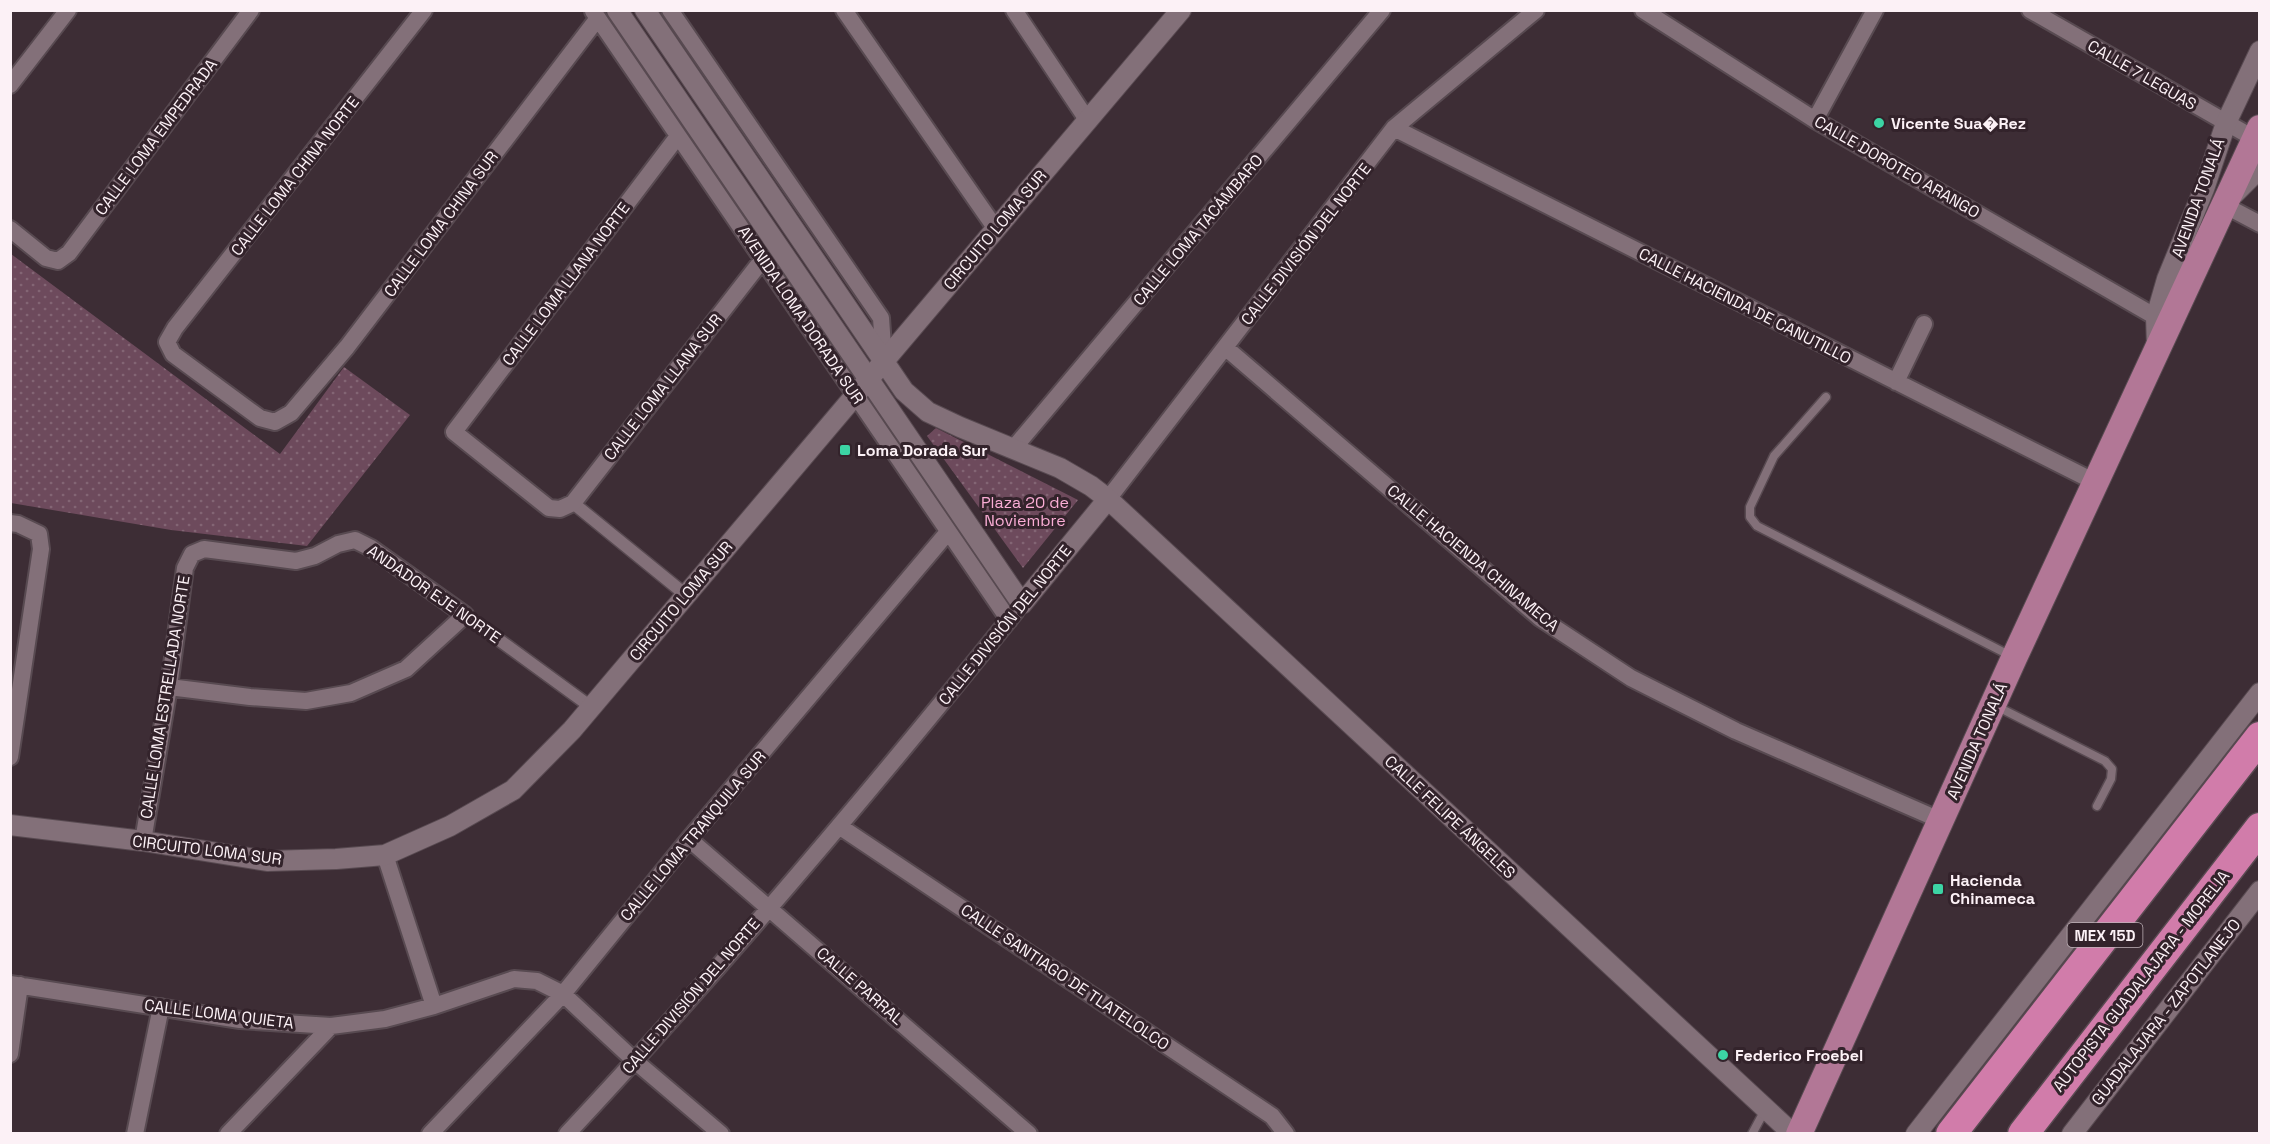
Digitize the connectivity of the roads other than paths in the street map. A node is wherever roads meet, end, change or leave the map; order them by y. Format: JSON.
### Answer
{"nodes":[{"id":1,"x":251,"y":10,"type":"edge"},
{"id":2,"x":424,"y":10,"type":"edge"},
{"id":3,"x":617,"y":10,"type":"edge"},
{"id":4,"x":645,"y":10,"type":"edge"},
{"id":5,"x":670,"y":10,"type":"edge"},
{"id":6,"x":844,"y":10,"type":"edge"},
{"id":7,"x":1014,"y":10,"type":"edge"},
{"id":8,"x":1382,"y":10,"type":"edge"},
{"id":9,"x":1536,"y":10,"type":"edge"},
{"id":10,"x":1643,"y":10,"type":"edge"},
{"id":11,"x":1875,"y":10,"type":"edge"},
{"id":12,"x":2030,"y":10,"type":"edge"},
{"id":13,"x":65,"y":12,"type":"edge"},
{"id":14,"x":1176,"y":13,"type":"edge"},
{"id":15,"x":595,"y":14,"type":"edge"},
{"id":16,"x":2259,"y":51,"type":"edge"},
{"id":17,"x":10,"y":85,"type":"edge"},
{"id":18,"x":1815,"y":120,"type":"junction"},
{"id":19,"x":1088,"y":121,"type":"junction"},
{"id":20,"x":2226,"y":123,"type":"junction"},
{"id":21,"x":1394,"y":128,"type":"junction"},
{"id":22,"x":2257,"y":133,"type":"edge"},
{"id":23,"x":678,"y":136,"type":"junction"},
{"id":24,"x":2259,"y":168,"type":"edge"},
{"id":25,"x":2224,"y":205,"type":"junction"},
{"id":26,"x":2259,"y":224,"type":"edge"},
{"id":27,"x":10,"y":229,"type":"edge"},
{"id":28,"x":996,"y":229,"type":"junction"},
{"id":29,"x":763,"y":260,"type":"junction"},
{"id":30,"x":2156,"y":317,"type":"junction"},
{"id":31,"x":1924,"y":324,"type":"dead end"},
{"id":32,"x":1226,"y":348,"type":"junction"},
{"id":33,"x":2158,"y":350,"type":"junction"},
{"id":34,"x":884,"y":361,"type":"junction"},
{"id":35,"x":869,"y":379,"type":"junction"},
{"id":36,"x":1896,"y":382,"type":"junction"},
{"id":37,"x":855,"y":395,"type":"junction"},
{"id":38,"x":1826,"y":397,"type":"dead end"},
{"id":39,"x":276,"y":422,"type":"joint"},
{"id":40,"x":1013,"y":449,"type":"junction"},
{"id":41,"x":2097,"y":483,"type":"junction"},
{"id":42,"x":1108,"y":500,"type":"junction"},
{"id":43,"x":567,"y":506,"type":"junction"},
{"id":44,"x":10,"y":523,"type":"edge"},
{"id":45,"x":948,"y":531,"type":"junction"},
{"id":46,"x":192,"y":554,"type":"joint"},
{"id":47,"x":686,"y":595,"type":"junction"},
{"id":48,"x":1022,"y":604,"type":"junction"},
{"id":49,"x":465,"y":615,"type":"junction"},
{"id":50,"x":1009,"y":620,"type":"junction"},
{"id":51,"x":2014,"y":658,"type":"junction"},
{"id":52,"x":170,"y":687,"type":"junction"},
{"id":53,"x":2259,"y":693,"type":"edge"},
{"id":54,"x":1993,"y":705,"type":"junction"},
{"id":55,"x":591,"y":707,"type":"junction"},
{"id":56,"x":2259,"y":737,"type":"edge"},
{"id":57,"x":10,"y":757,"type":"edge"},
{"id":58,"x":2097,"y":806,"type":"dead end"},
{"id":59,"x":1942,"y":821,"type":"junction"},
{"id":60,"x":10,"y":825,"type":"edge"},
{"id":61,"x":839,"y":826,"type":"junction"},
{"id":62,"x":2259,"y":828,"type":"edge"},
{"id":63,"x":689,"y":839,"type":"junction"},
{"id":64,"x":143,"y":841,"type":"junction"},
{"id":65,"x":385,"y":855,"type":"junction"},
{"id":66,"x":2259,"y":891,"type":"edge"},
{"id":67,"x":770,"y":907,"type":"junction"},
{"id":68,"x":15,"y":984,"type":"edge"},
{"id":69,"x":563,"y":994,"type":"junction"},
{"id":70,"x":434,"y":1006,"type":"junction"},
{"id":71,"x":161,"y":1007,"type":"junction"},
{"id":72,"x":331,"y":1026,"type":"junction"},
{"id":73,"x":10,"y":1053,"type":"edge"},
{"id":74,"x":634,"y":1061,"type":"junction"},
{"id":75,"x":1766,"y":1108,"type":"junction"},
{"id":76,"x":135,"y":1134,"type":"edge"},
{"id":77,"x":228,"y":1134,"type":"edge"},
{"id":78,"x":430,"y":1134,"type":"edge"},
{"id":79,"x":567,"y":1134,"type":"edge"},
{"id":80,"x":721,"y":1134,"type":"edge"},
{"id":81,"x":1029,"y":1134,"type":"edge"},
{"id":82,"x":1286,"y":1134,"type":"edge"},
{"id":83,"x":1752,"y":1134,"type":"edge"},
{"id":84,"x":1793,"y":1134,"type":"edge"},
{"id":85,"x":1799,"y":1134,"type":"edge"},
{"id":86,"x":1916,"y":1134,"type":"edge"},
{"id":87,"x":1951,"y":1134,"type":"edge"},
{"id":88,"x":2023,"y":1134,"type":"edge"},
{"id":89,"x":2072,"y":1134,"type":"edge"}],
"edges":[{"from":1,"to":27,"type":"street","name":"CALLE LOMA EMPEDRADA"},
{"from":2,"to":39,"type":"street","name":"CALLE LOMA CHINA NORTE"},
{"from":3,"to":35,"type":"street","name":"AVENIDA LOMA DORADA SUR"},
{"from":4,"to":34,"type":"street"},
{"from":5,"to":34,"type":"street"},
{"from":6,"to":28,"type":"street"},
{"from":7,"to":19,"type":"street"},
{"from":8,"to":40,"type":"street","name":"CALLE LOMA TACÁMBARO"},
{"from":9,"to":21,"type":"street","name":"CALLE DIVISIÓN DEL NORTE"},
{"from":10,"to":18,"type":"street","name":"CALLE DOROTEO ARANGO"},
{"from":11,"to":18,"type":"street"},
{"from":12,"to":20,"type":"street","name":"CALLE 7 LEGUAS"},
{"from":13,"to":17,"type":"street"},
{"from":14,"to":19,"type":"street","name":"CIRCUITO LOMA SUR"},
{"from":15,"to":23,"type":"street","name":"AVENIDA LOMA DORADA SUR"},
{"from":15,"to":39,"type":"street","name":"CALLE LOMA CHINA SUR"},
{"from":16,"to":20,"type":"street","name":"AVENIDA TONALÁ"},
{"from":18,"to":30,"type":"street","name":"CALLE DOROTEO ARANGO"},
{"from":19,"to":28,"type":"street","name":"CIRCUITO LOMA SUR"},
{"from":20,"to":22,"type":"street","name":"CALLE 7 LEGUAS"},
{"from":20,"to":30,"type":"street","name":"AVENIDA TONALÁ"},
{"from":21,"to":32,"type":"street","name":"CALLE DIVISIÓN DEL NORTE"},
{"from":21,"to":36,"type":"street","name":"CALLE HACIENDA DE CANUTILLO"},
{"from":22,"to":25,"type":"main road","name":"AVENIDA TONALÁ"},
{"from":23,"to":29,"type":"street","name":"AVENIDA LOMA DORADA SUR"},
{"from":23,"to":43,"type":"street","name":"CALLE LOMA LLANA NORTE"},
{"from":24,"to":25,"type":"street","name":"AVENIDA TONALÁ"},
{"from":25,"to":26,"type":"street"},
{"from":25,"to":33,"type":"main road","name":"AVENIDA TONALÁ"},
{"from":28,"to":34,"type":"street","name":"CIRCUITO LOMA SUR"},
{"from":29,"to":37,"type":"street","name":"AVENIDA LOMA DORADA SUR"},
{"from":29,"to":43,"type":"street","name":"CALLE LOMA LLANA SUR"},
{"from":30,"to":33,"type":"street","name":"AVENIDA TONALÁ"},
{"from":31,"to":36,"type":"street"},
{"from":32,"to":42,"type":"street","name":"CALLE DIVISIÓN DEL NORTE"},
{"from":32,"to":59,"type":"street","name":"CALLE HACIENDA CHINAMECA"},
{"from":33,"to":41,"type":"main road","name":"AVENIDA TONALÁ"},
{"from":34,"to":35,"type":"street","name":"CIRCUITO LOMA SUR"},
{"from":34,"to":40,"type":"street"},
{"from":35,"to":37,"type":"street","name":"CIRCUITO LOMA SUR"},
{"from":35,"to":48,"type":"street","name":"AVENIDA LOMA DORADA SUR"},
{"from":36,"to":41,"type":"street","name":"CALLE HACIENDA DE CANUTILLO"},
{"from":37,"to":45,"type":"street","name":"AVENIDA LOMA DORADA SUR"},
{"from":37,"to":47,"type":"street","name":"CIRCUITO LOMA SUR"},
{"from":38,"to":51,"type":"lane"},
{"from":40,"to":42,"type":"street"},
{"from":41,"to":51,"type":"main road","name":"AVENIDA TONALÁ"},
{"from":42,"to":48,"type":"street","name":"CALLE DIVISIÓN DEL NORTE"},
{"from":42,"to":75,"type":"street","name":"CALLE FELIPE ÁNGELES"},
{"from":43,"to":47,"type":"street"},
{"from":44,"to":57,"type":"street"},
{"from":45,"to":50,"type":"street","name":"AVENIDA LOMA DORADA SUR"},
{"from":45,"to":63,"type":"street","name":"CALLE LOMA TRANQUILA SUR"},
{"from":46,"to":49,"type":"street","name":"ANDADOR EJE NORTE"},
{"from":46,"to":52,"type":"street","name":"CALLE LOMA ESTRELLADA NORTE"},
{"from":47,"to":55,"type":"street","name":"CIRCUITO LOMA SUR"},
{"from":48,"to":50,"type":"street","name":"CALLE DIVISIÓN DEL NORTE"},
{"from":49,"to":52,"type":"street"},
{"from":49,"to":55,"type":"street","name":"ANDADOR EJE NORTE"},
{"from":50,"to":61,"type":"street","name":"CALLE DIVISIÓN DEL NORTE"},
{"from":51,"to":54,"type":"main road","name":"AVENIDA TONALÁ"},
{"from":52,"to":64,"type":"street","name":"CALLE LOMA ESTRELLADA NORTE"},
{"from":53,"to":86,"type":"street"},
{"from":54,"to":58,"type":"lane"},
{"from":54,"to":59,"type":"main road","name":"AVENIDA TONALÁ"},
{"from":55,"to":65,"type":"street","name":"CIRCUITO LOMA SUR"},
{"from":56,"to":87,"type":"highway","number":"MEX 15D"},
{"from":59,"to":85,"type":"main road","name":"AVENIDA TONALÁ"},
{"from":60,"to":64,"type":"street","name":"CIRCUITO LOMA SUR"},
{"from":61,"to":67,"type":"street","name":"CALLE DIVISIÓN DEL NORTE"},
{"from":61,"to":82,"type":"street","name":"CALLE SANTIAGO DE TLATELOLCO"},
{"from":62,"to":88,"type":"highway","name":"AUTOPISTA GUADALAJARA - MORELIA","number":"MEX 15D"},
{"from":63,"to":67,"type":"street","name":"CALLE PARRAL"},
{"from":63,"to":69,"type":"street","name":"CALLE LOMA TRANQUILA SUR"},
{"from":64,"to":65,"type":"street","name":"CIRCUITO LOMA SUR"},
{"from":65,"to":70,"type":"street"},
{"from":66,"to":89,"type":"street","name":"GUADALAJARA - ZAPOTLANEJO"},
{"from":67,"to":74,"type":"street","name":"CALLE DIVISIÓN DEL NORTE"},
{"from":67,"to":81,"type":"street","name":"CALLE PARRAL"},
{"from":68,"to":71,"type":"street","name":"CALLE LOMA QUIETA"},
{"from":68,"to":73,"type":"street"},
{"from":69,"to":70,"type":"street","name":"CALLE LOMA QUIETA"},
{"from":69,"to":74,"type":"street","name":"CALLE LOMA QUIETA"},
{"from":69,"to":78,"type":"street","name":"CALLE LOMA TRANQUILA SUR"},
{"from":70,"to":72,"type":"street","name":"CALLE LOMA QUIETA"},
{"from":71,"to":72,"type":"street","name":"CALLE LOMA QUIETA"},
{"from":71,"to":76,"type":"street"},
{"from":72,"to":77,"type":"street"},
{"from":74,"to":79,"type":"street","name":"CALLE DIVISIÓN DEL NORTE"},
{"from":74,"to":80,"type":"street","name":"CALLE LOMA QUIETA"},
{"from":75,"to":83,"type":"lane"},
{"from":75,"to":84,"type":"street","name":"CALLE FELIPE ÁNGELES"}]}
